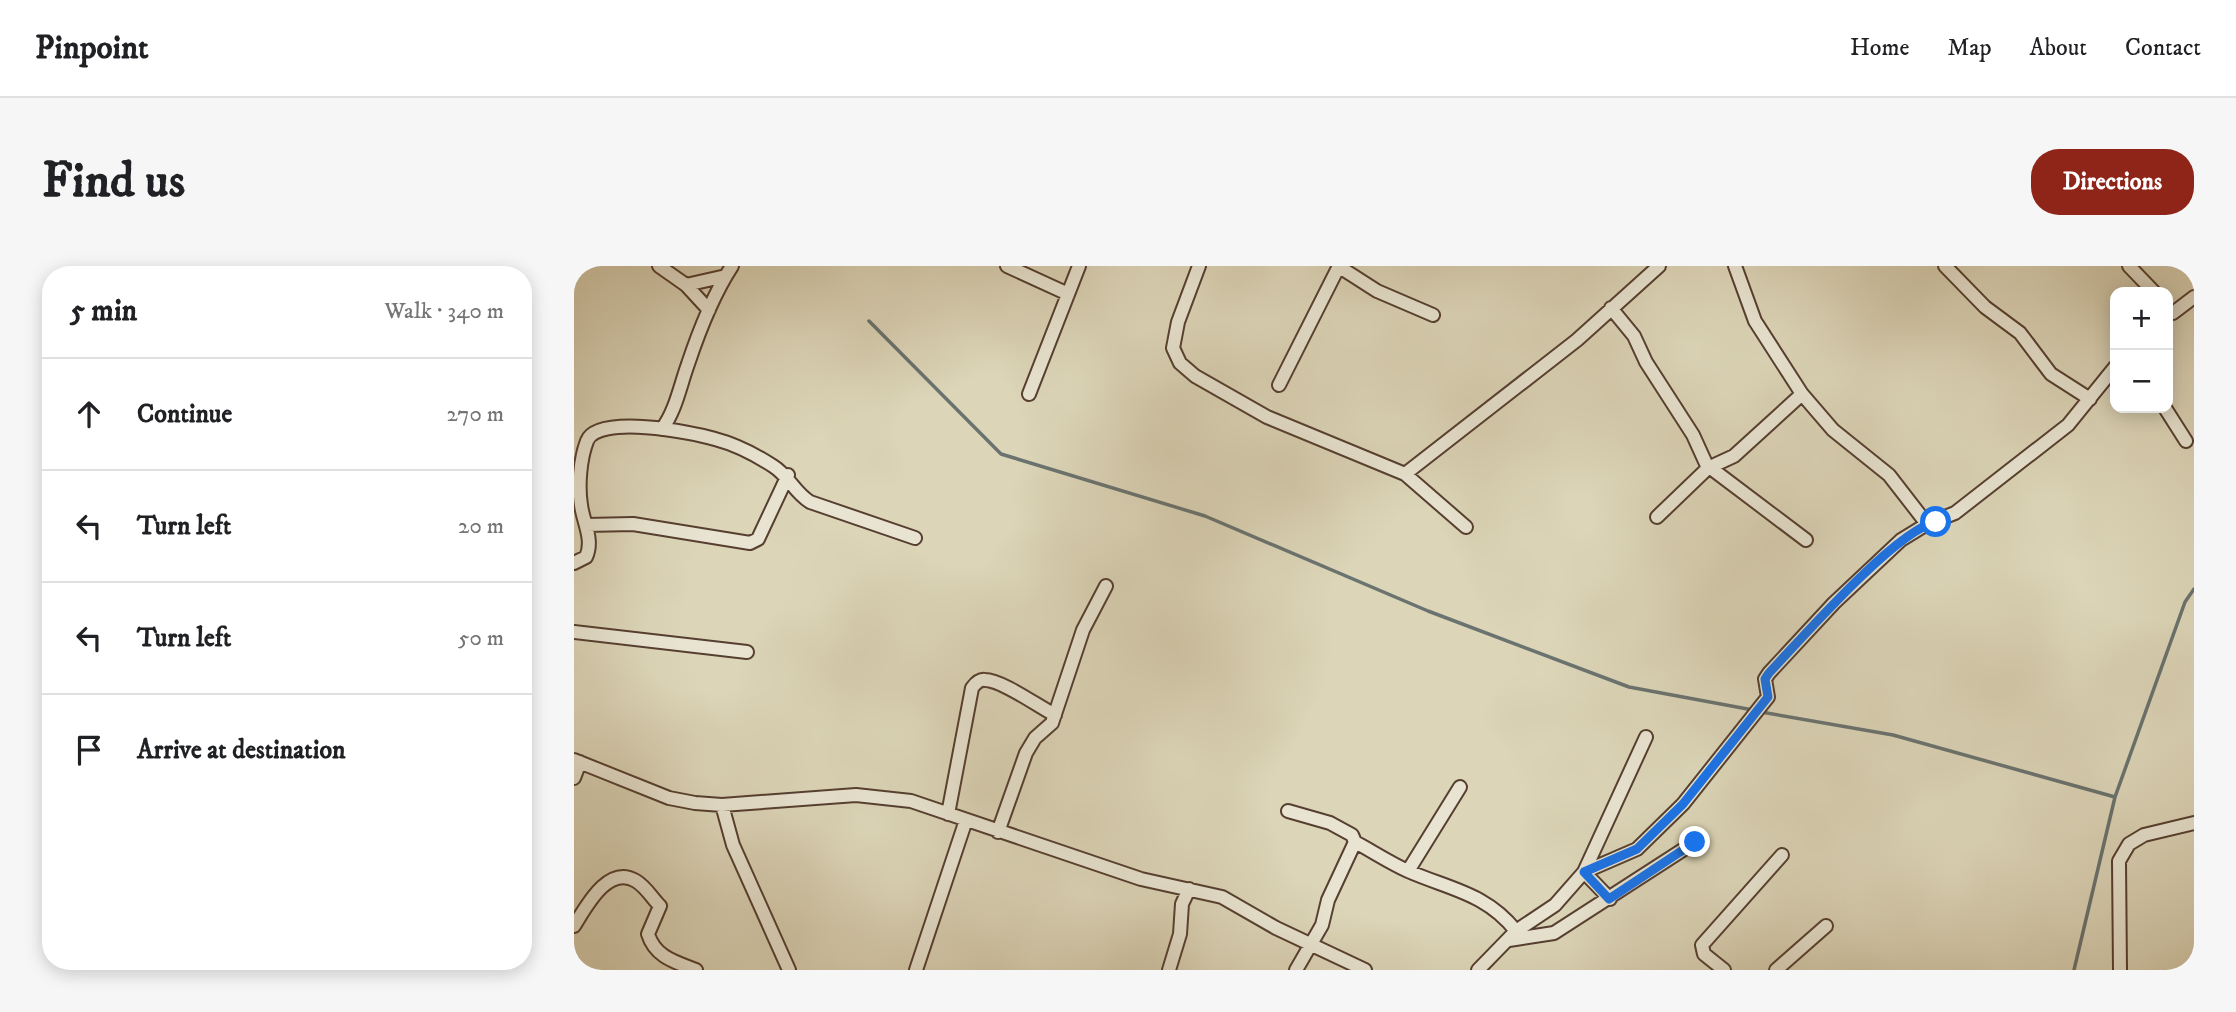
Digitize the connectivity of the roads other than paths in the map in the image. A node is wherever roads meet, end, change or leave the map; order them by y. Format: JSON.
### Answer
{"nodes":[{"id":1,"x":659,"y":266,"type":"edge"},
{"id":2,"x":1007,"y":266,"type":"edge"},
{"id":3,"x":1079,"y":266,"type":"edge"},
{"id":4,"x":1199,"y":266,"type":"edge"},
{"id":5,"x":1339,"y":266,"type":"edge"},
{"id":6,"x":1659,"y":266,"type":"edge"},
{"id":7,"x":1735,"y":266,"type":"edge"},
{"id":8,"x":1945,"y":266,"type":"edge"},
{"id":9,"x":2129,"y":266,"type":"edge"},
{"id":10,"x":729,"y":271,"type":"edge"},
{"id":11,"x":686,"y":285,"type":"junction"},
{"id":12,"x":2149,"y":287,"type":"edge"},
{"id":13,"x":1066,"y":293,"type":"junction"},
{"id":14,"x":2194,"y":297,"type":"edge"},
{"id":15,"x":1611,"y":308,"type":"junction"},
{"id":16,"x":709,"y":310,"type":"junction"},
{"id":17,"x":2173,"y":310,"type":"edge"},
{"id":18,"x":1433,"y":315,"type":"dead end"},
{"id":19,"x":2110,"y":373,"type":"edge"},
{"id":20,"x":1279,"y":385,"type":"dead end"},
{"id":21,"x":1029,"y":394,"type":"dead end"},
{"id":22,"x":1802,"y":394,"type":"junction"},
{"id":23,"x":2090,"y":399,"type":"junction"},
{"id":24,"x":2168,"y":413,"type":"edge"},
{"id":25,"x":662,"y":429,"type":"junction"},
{"id":26,"x":2186,"y":441,"type":"dead end"},
{"id":27,"x":1710,"y":468,"type":"junction"},
{"id":28,"x":1405,"y":474,"type":"junction"},
{"id":29,"x":788,"y":475,"type":"junction"},
{"id":30,"x":1657,"y":517,"type":"dead end"},
{"id":31,"x":1927,"y":524,"type":"junction"},
{"id":32,"x":586,"y":525,"type":"junction"},
{"id":33,"x":1466,"y":527,"type":"dead end"},
{"id":34,"x":915,"y":538,"type":"dead end"},
{"id":35,"x":1806,"y":540,"type":"dead end"},
{"id":36,"x":574,"y":563,"type":"edge"},
{"id":37,"x":1106,"y":586,"type":"dead end"},
{"id":38,"x":574,"y":632,"type":"edge"},
{"id":39,"x":747,"y":652,"type":"dead end"},
{"id":40,"x":1055,"y":715,"type":"junction"},
{"id":41,"x":1646,"y":737,"type":"dead end"},
{"id":42,"x":577,"y":761,"type":"edge"},
{"id":43,"x":574,"y":778,"type":"edge"},
{"id":44,"x":1460,"y":787,"type":"dead end"},
{"id":45,"x":722,"y":805,"type":"junction"},
{"id":46,"x":1289,"y":811,"type":"dead end"},
{"id":47,"x":948,"y":814,"type":"junction"},
{"id":48,"x":966,"y":820,"type":"junction"},
{"id":49,"x":2194,"y":823,"type":"edge"},
{"id":50,"x":998,"y":831,"type":"junction"},
{"id":51,"x":1355,"y":842,"type":"junction"},
{"id":52,"x":1695,"y":842,"type":"dead end"},
{"id":53,"x":1782,"y":855,"type":"dead end"},
{"id":54,"x":1408,"y":871,"type":"junction"},
{"id":55,"x":1584,"y":872,"type":"junction"},
{"id":56,"x":1189,"y":889,"type":"junction"},
{"id":57,"x":1609,"y":899,"type":"junction"},
{"id":58,"x":574,"y":926,"type":"edge"},
{"id":59,"x":1826,"y":926,"type":"dead end"},
{"id":60,"x":1513,"y":935,"type":"junction"},
{"id":61,"x":1310,"y":943,"type":"junction"},
{"id":62,"x":696,"y":970,"type":"edge"},
{"id":63,"x":789,"y":970,"type":"edge"},
{"id":64,"x":916,"y":970,"type":"edge"},
{"id":65,"x":1169,"y":970,"type":"edge"},
{"id":66,"x":1296,"y":970,"type":"edge"},
{"id":67,"x":1365,"y":970,"type":"edge"},
{"id":68,"x":1478,"y":970,"type":"edge"},
{"id":69,"x":1724,"y":970,"type":"edge"},
{"id":70,"x":1776,"y":970,"type":"edge"},
{"id":71,"x":2120,"y":970,"type":"edge"}],
"edges":[{"from":1,"to":11,"type":"street"},
{"from":2,"to":13,"type":"street"},
{"from":3,"to":13,"type":"street"},
{"from":4,"to":28,"type":"street"},
{"from":5,"to":18,"type":"street"},
{"from":5,"to":20,"type":"street"},
{"from":6,"to":15,"type":"street"},
{"from":7,"to":22,"type":"street"},
{"from":8,"to":23,"type":"street"},
{"from":9,"to":12,"type":"street"},
{"from":10,"to":11,"type":"street"},
{"from":10,"to":16,"type":"street"},
{"from":11,"to":16,"type":"street"},
{"from":13,"to":21,"type":"street"},
{"from":14,"to":17,"type":"street"},
{"from":15,"to":27,"type":"street"},
{"from":15,"to":28,"type":"street"},
{"from":16,"to":25,"type":"street"},
{"from":19,"to":23,"type":"street"},
{"from":22,"to":27,"type":"street"},
{"from":22,"to":31,"type":"street"},
{"from":23,"to":31,"type":"street"},
{"from":24,"to":26,"type":"street"},
{"from":25,"to":29,"type":"street"},
{"from":25,"to":32,"type":"street"},
{"from":27,"to":30,"type":"street"},
{"from":27,"to":35,"type":"street"},
{"from":28,"to":33,"type":"street"},
{"from":29,"to":32,"type":"street"},
{"from":29,"to":34,"type":"street"},
{"from":31,"to":55,"type":"street"},
{"from":32,"to":36,"type":"street"},
{"from":37,"to":40,"type":"street"},
{"from":38,"to":39,"type":"street"},
{"from":40,"to":47,"type":"street"},
{"from":40,"to":50,"type":"street"},
{"from":41,"to":55,"type":"street"},
{"from":42,"to":43,"type":"street"},
{"from":42,"to":45,"type":"street"},
{"from":44,"to":54,"type":"street"},
{"from":45,"to":47,"type":"street"},
{"from":45,"to":63,"type":"street"},
{"from":46,"to":51,"type":"street"},
{"from":47,"to":48,"type":"street"},
{"from":48,"to":50,"type":"street"},
{"from":48,"to":64,"type":"street"},
{"from":49,"to":71,"type":"street"},
{"from":50,"to":56,"type":"street"},
{"from":51,"to":54,"type":"street"},
{"from":51,"to":61,"type":"street"},
{"from":52,"to":57,"type":"street"},
{"from":53,"to":69,"type":"street"},
{"from":54,"to":60,"type":"street"},
{"from":55,"to":57,"type":"street"},
{"from":55,"to":60,"type":"street"},
{"from":56,"to":61,"type":"street"},
{"from":56,"to":65,"type":"street"},
{"from":57,"to":60,"type":"street"},
{"from":58,"to":62,"type":"street"},
{"from":59,"to":70,"type":"street"},
{"from":60,"to":68,"type":"street"},
{"from":61,"to":66,"type":"street"},
{"from":61,"to":67,"type":"street"}]}
